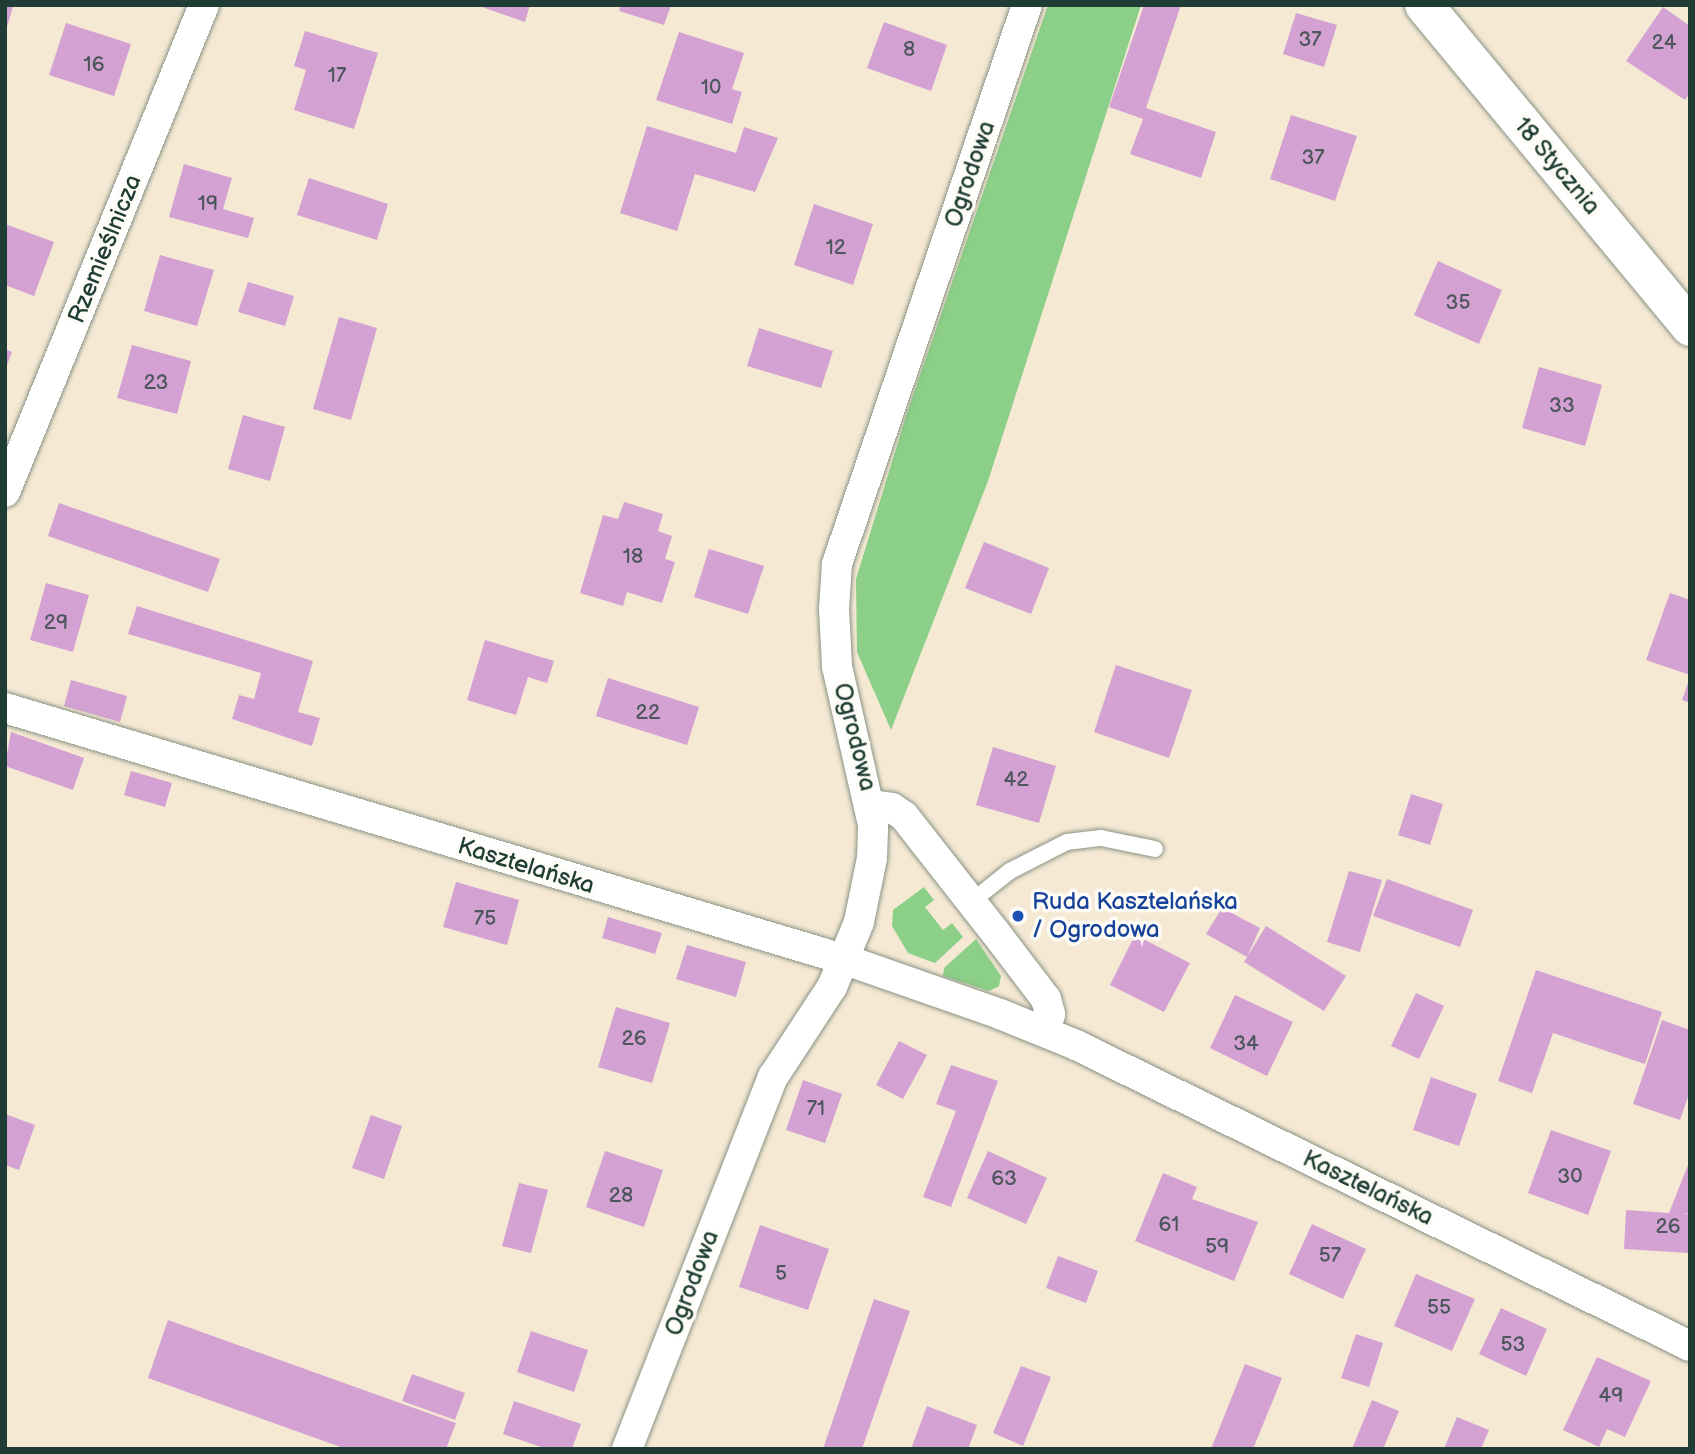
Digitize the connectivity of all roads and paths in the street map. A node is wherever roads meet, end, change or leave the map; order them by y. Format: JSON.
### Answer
{"nodes":[{"id":1,"x":204,"y":5,"type":"edge"},
{"id":2,"x":1027,"y":5,"type":"edge"},
{"id":3,"x":1424,"y":5,"type":"edge"},
{"id":4,"x":1690,"y":327,"type":"edge"},
{"id":5,"x":5,"y":492,"type":"edge"},
{"id":6,"x":5,"y":708,"type":"edge"},
{"id":7,"x":871,"y":805,"type":"junction"},
{"id":8,"x":1155,"y":849,"type":"dead end"},
{"id":9,"x":971,"y":902,"type":"junction"},
{"id":10,"x":846,"y":960,"type":"junction"},
{"id":11,"x":1045,"y":1031,"type":"junction"},
{"id":12,"x":1690,"y":1346,"type":"edge"},
{"id":13,"x":627,"y":1449,"type":"edge"}],
"edges":[{"from":1,"to":5,"type":"street","name":"Rzemieślnicza"},
{"from":2,"to":7,"type":"street","name":"Ogrodowa"},
{"from":3,"to":4,"type":"main road","name":"18 Stycznia"},
{"from":6,"to":10,"type":"street","name":"Kasztelańska"},
{"from":7,"to":9,"type":"street"},
{"from":7,"to":10,"type":"street","name":"Ogrodowa"},
{"from":8,"to":9,"type":"lane"},
{"from":9,"to":11,"type":"street"},
{"from":10,"to":11,"type":"street","name":"Kasztelańska"},
{"from":10,"to":13,"type":"street","name":"Ogrodowa"},
{"from":11,"to":12,"type":"street","name":"Kasztelańska"}]}
